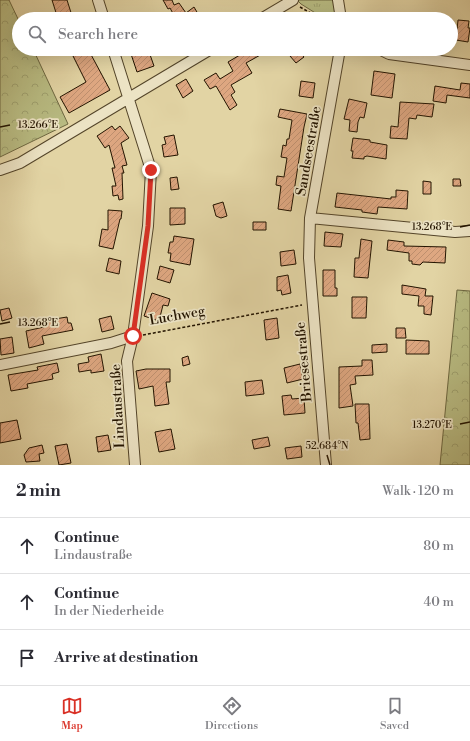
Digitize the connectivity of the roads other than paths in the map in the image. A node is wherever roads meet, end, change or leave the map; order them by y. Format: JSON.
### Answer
{"nodes":[{"id":1,"x":98,"y":0,"type":"edge"},
{"id":2,"x":338,"y":0,"type":"edge"},
{"id":3,"x":295,"y":2,"type":"edge"},
{"id":4,"x":102,"y":12,"type":"edge"},
{"id":5,"x":275,"y":12,"type":"edge"},
{"id":6,"x":340,"y":12,"type":"edge"},
{"id":7,"x":115,"y":56,"type":"edge"},
{"id":8,"x":199,"y":56,"type":"edge"},
{"id":9,"x":339,"y":56,"type":"edge"},
{"id":10,"x":404,"y":56,"type":"edge"},
{"id":11,"x":470,"y":65,"type":"edge"},
{"id":12,"x":128,"y":99,"type":"junction"},
{"id":13,"x":0,"y":170,"type":"edge"},
{"id":14,"x":310,"y":218,"type":"junction"},
{"id":15,"x":470,"y":231,"type":"edge"},
{"id":16,"x":309,"y":258,"type":"joint"},
{"id":17,"x":133,"y":336,"type":"junction"},
{"id":18,"x":0,"y":365,"type":"edge"},
{"id":19,"x":135,"y":465,"type":"edge"},
{"id":20,"x":326,"y":465,"type":"edge"}],
"edges":[{"from":1,"to":4,"type":"street"},
{"from":2,"to":6,"type":"street"},
{"from":3,"to":5,"type":"street"},
{"from":7,"to":12,"type":"street","name":"Lindaustraße"},
{"from":8,"to":12,"type":"street"},
{"from":9,"to":14,"type":"street","name":"Sandseestraße"},
{"from":10,"to":11,"type":"street"},
{"from":12,"to":13,"type":"street"},
{"from":12,"to":17,"type":"street","name":"Lindaustraße"},
{"from":14,"to":15,"type":"street"},
{"from":14,"to":16,"type":"street","name":"Sandseestraße"},
{"from":16,"to":20,"type":"street","name":"Briesestraße"},
{"from":17,"to":18,"type":"street","name":"Luchweg"},
{"from":17,"to":19,"type":"street","name":"Lindaustraße"}]}
